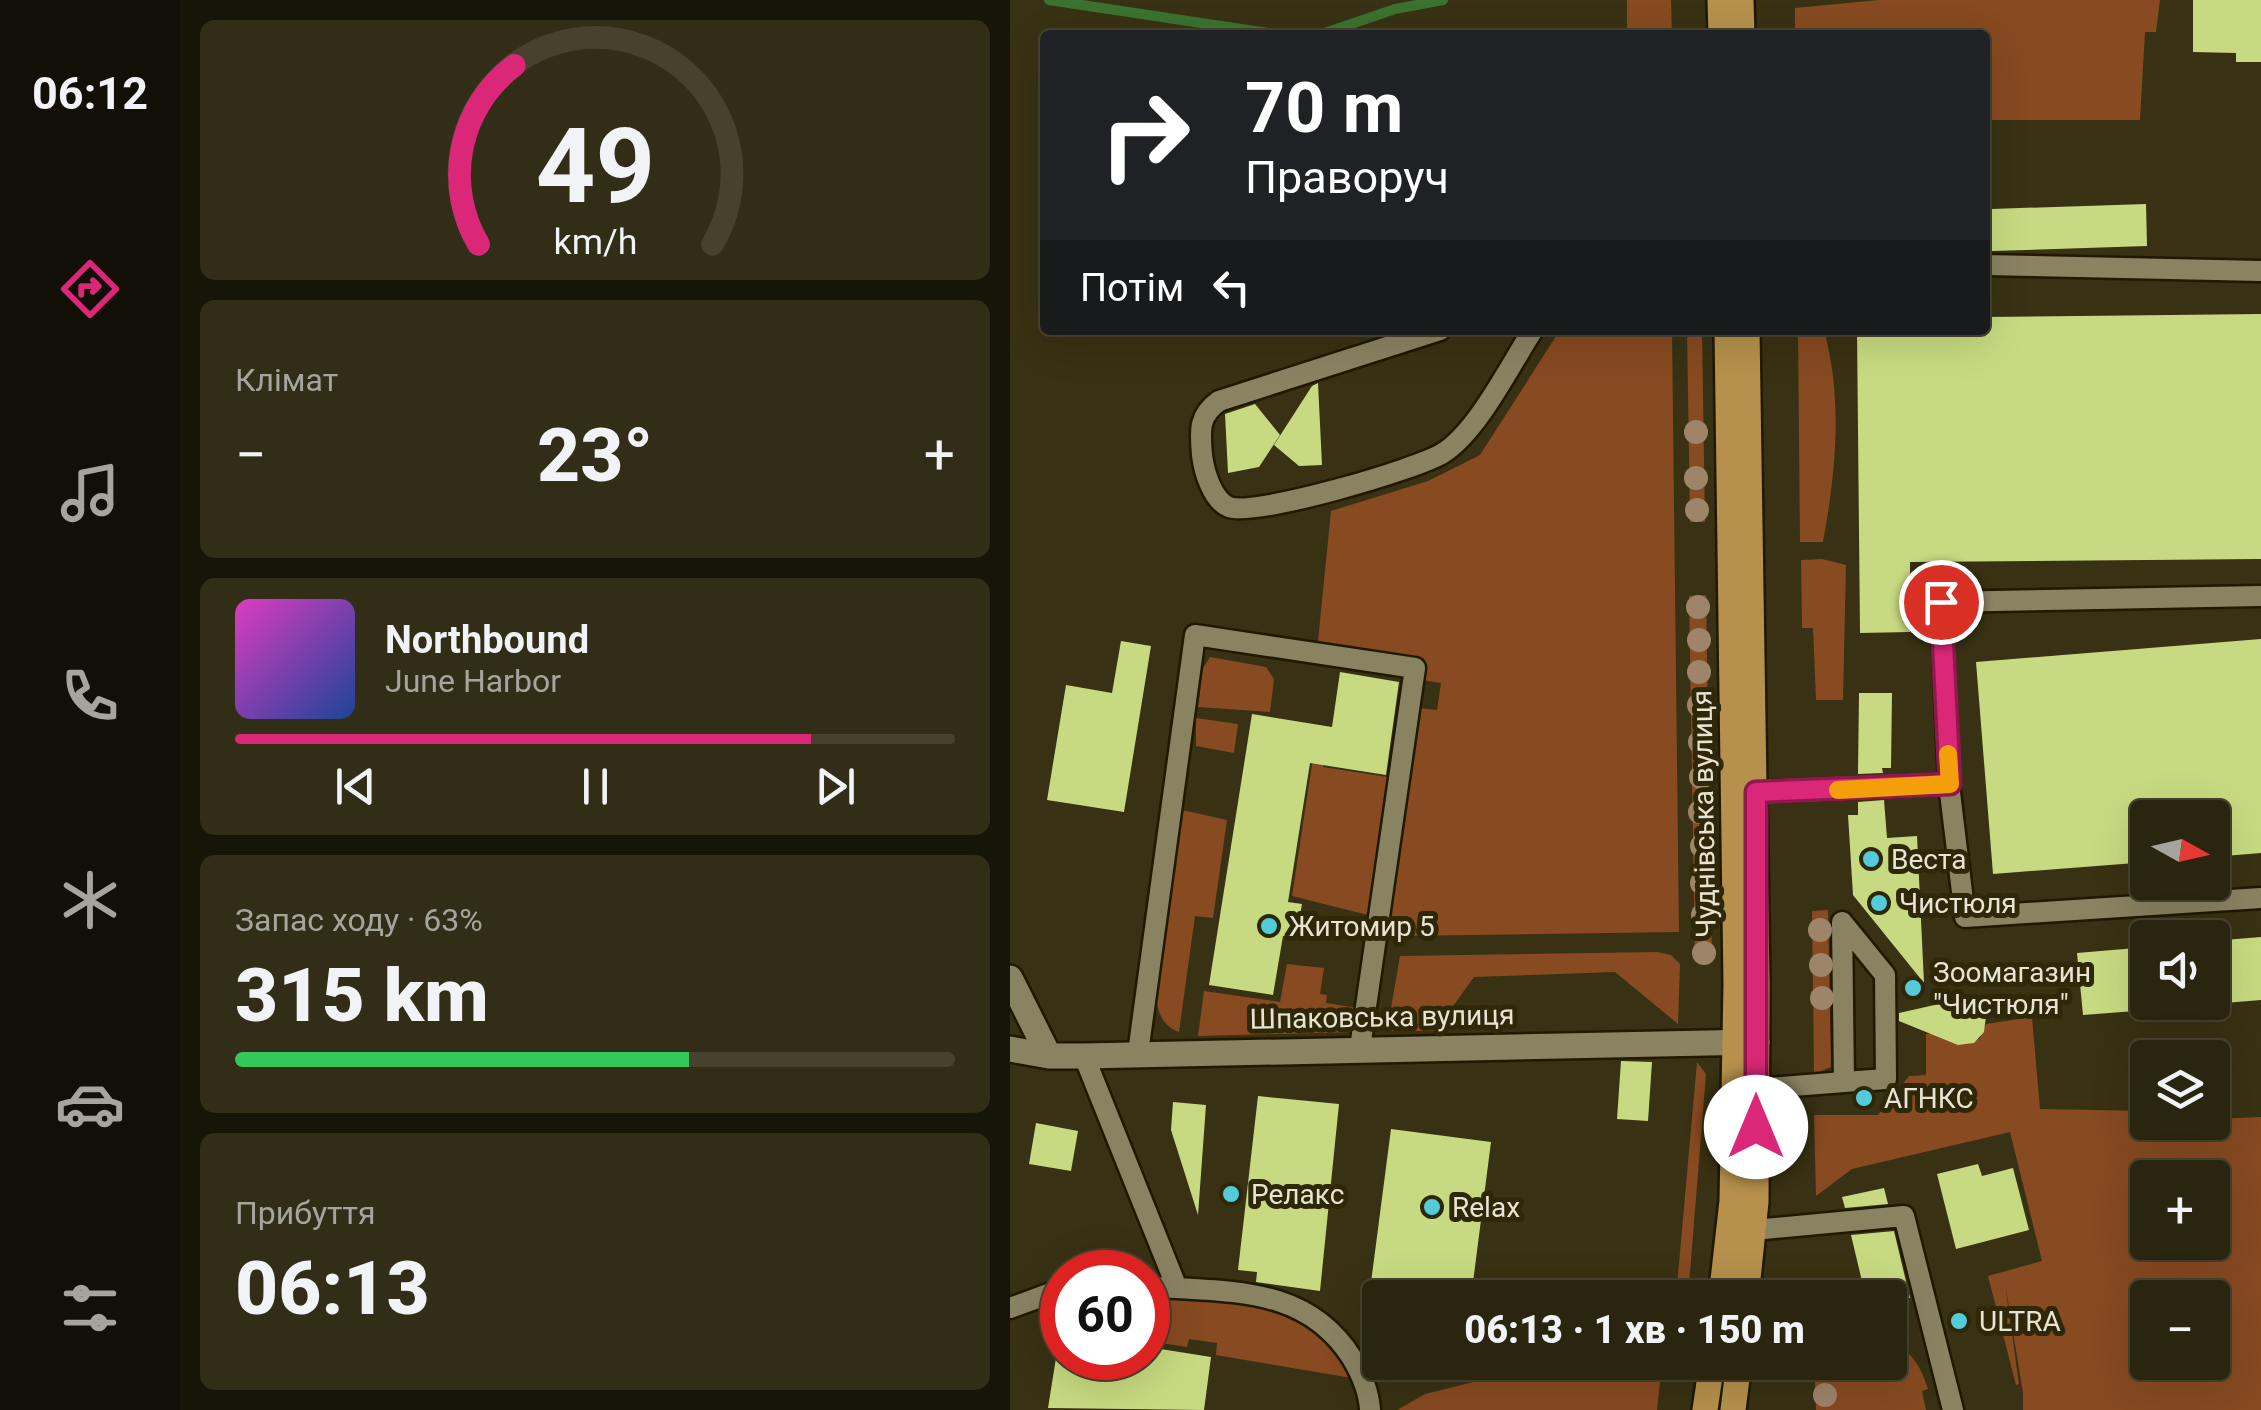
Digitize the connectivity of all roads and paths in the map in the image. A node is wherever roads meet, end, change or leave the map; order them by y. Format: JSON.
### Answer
{"nodes":[{"id":1,"x":1720,"y":0,"type":"edge"},
{"id":2,"x":1741,"y":0,"type":"edge"},
{"id":3,"x":1721,"y":30,"type":"edge"},
{"id":4,"x":1742,"y":30,"type":"edge"},
{"id":5,"x":1990,"y":265,"type":"edge"},
{"id":6,"x":2261,"y":271,"type":"edge"},
{"id":7,"x":1424,"y":335,"type":"edge"},
{"id":8,"x":1531,"y":335,"type":"edge"},
{"id":9,"x":1727,"y":335,"type":"edge"},
{"id":10,"x":1747,"y":335,"type":"edge"},
{"id":11,"x":2261,"y":596,"type":"edge"},
{"id":12,"x":1950,"y":784,"type":"junction"},
{"id":13,"x":1756,"y":792,"type":"junction"},
{"id":14,"x":2261,"y":898,"type":"edge"},
{"id":15,"x":1010,"y":978,"type":"edge"},
{"id":16,"x":1746,"y":1042,"type":"junction"},
{"id":17,"x":1360,"y":1048,"type":"junction"},
{"id":18,"x":1010,"y":1049,"type":"edge"},
{"id":19,"x":1138,"y":1053,"type":"junction"},
{"id":20,"x":1049,"y":1056,"type":"junction"},
{"id":21,"x":1084,"y":1056,"type":"junction"},
{"id":22,"x":1844,"y":1082,"type":"junction"},
{"id":23,"x":1757,"y":1089,"type":"junction"},
{"id":24,"x":1754,"y":1230,"type":"junction"},
{"id":25,"x":1723,"y":1280,"type":"edge"},
{"id":26,"x":1748,"y":1280,"type":"edge"},
{"id":27,"x":1170,"y":1288,"type":"edge"},
{"id":28,"x":1177,"y":1288,"type":"junction"},
{"id":29,"x":1040,"y":1296,"type":"edge"},
{"id":30,"x":1010,"y":1308,"type":"edge"},
{"id":31,"x":1709,"y":1380,"type":"edge"},
{"id":32,"x":1736,"y":1380,"type":"edge"},
{"id":33,"x":1370,"y":1410,"type":"edge"},
{"id":34,"x":1705,"y":1410,"type":"edge"},
{"id":35,"x":1733,"y":1410,"type":"edge"},
{"id":36,"x":1953,"y":1410,"type":"edge"}],
"edges":[{"from":1,"to":3,"type":"main road"},
{"from":2,"to":4,"type":"main road"},
{"from":5,"to":6,"type":"lane"},
{"from":7,"to":8,"type":"lane"},
{"from":9,"to":16,"type":"main road","name":"Чуднівська вулиця"},
{"from":10,"to":13,"type":"main road","name":"Чуднівська вулиця"},
{"from":11,"to":12,"type":"lane"},
{"from":12,"to":13,"type":"lane"},
{"from":12,"to":14,"type":"lane"},
{"from":13,"to":16,"type":"main road","name":"Чуднівська вулиця"},
{"from":15,"to":20,"type":"street"},
{"from":16,"to":17,"type":"street","name":"Шпаковська вулиця"},
{"from":16,"to":23,"type":"main road","name":"Чуднівська вулиця"},
{"from":16,"to":25,"type":"main road","name":"Чуднівська вулиця"},
{"from":17,"to":19,"type":"street","name":"Шпаковська вулиця"},
{"from":17,"to":19,"type":"lane"},
{"from":18,"to":20,"type":"street","name":"Шпаковська вулиця"},
{"from":19,"to":21,"type":"street","name":"Шпаковська вулиця"},
{"from":20,"to":21,"type":"street","name":"Шпаковська вулиця"},
{"from":21,"to":28,"type":"lane"},
{"from":22,"to":22,"type":"lane"},
{"from":22,"to":23,"type":"lane"},
{"from":23,"to":24,"type":"main road","name":"Чуднівська вулиця"},
{"from":24,"to":26,"type":"main road","name":"Чуднівська вулиця"},
{"from":24,"to":36,"type":"lane"},
{"from":27,"to":28,"type":"lane"},
{"from":28,"to":33,"type":"lane"},
{"from":29,"to":30,"type":"lane"},
{"from":31,"to":34,"type":"main road"},
{"from":32,"to":35,"type":"main road"}]}
